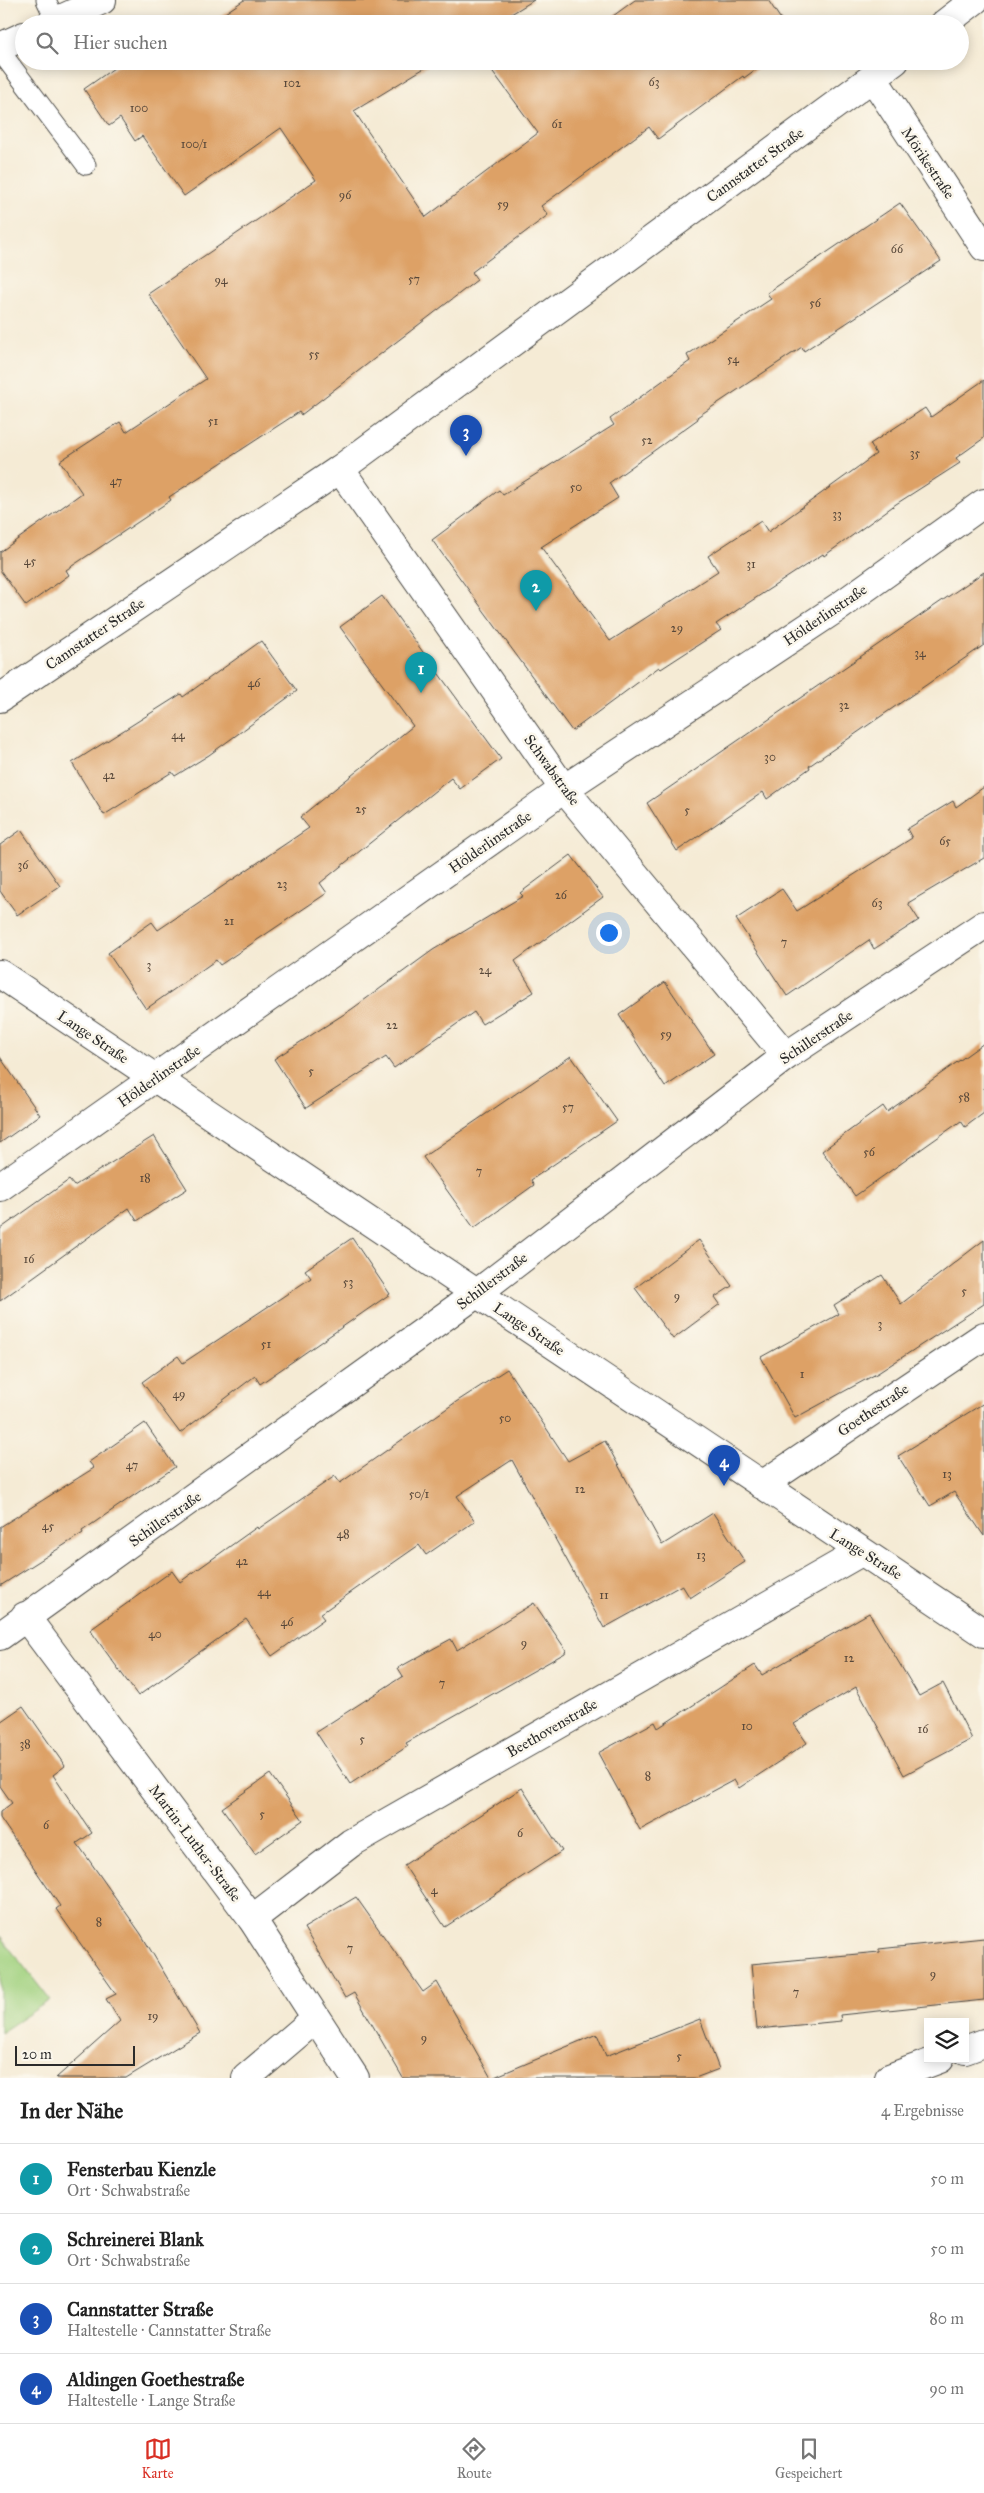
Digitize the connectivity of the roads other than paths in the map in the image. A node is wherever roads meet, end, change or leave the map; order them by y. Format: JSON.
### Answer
{"nodes":[{"id":1,"x":102,"y":0,"type":"edge"},
{"id":2,"x":975,"y":0,"type":"edge"},
{"id":3,"x":51,"y":15,"type":"edge"},
{"id":4,"x":956,"y":15,"type":"edge"},
{"id":5,"x":15,"y":40,"type":"edge"},
{"id":6,"x":0,"y":47,"type":"edge"},
{"id":7,"x":0,"y":51,"type":"edge"},
{"id":8,"x":883,"y":70,"type":"edge"},
{"id":9,"x":872,"y":78,"type":"junction"},
{"id":10,"x":86,"y":165,"type":"dead end"},
{"id":11,"x":984,"y":247,"type":"edge"},
{"id":12,"x":340,"y":468,"type":"junction"},
{"id":13,"x":984,"y":503,"type":"edge"},
{"id":14,"x":0,"y":698,"type":"edge"},
{"id":15,"x":564,"y":789,"type":"junction"},
{"id":16,"x":984,"y":925,"type":"edge"},
{"id":17,"x":0,"y":974,"type":"edge"},
{"id":18,"x":786,"y":1056,"type":"junction"},
{"id":19,"x":156,"y":1079,"type":"junction"},
{"id":20,"x":0,"y":1187,"type":"edge"},
{"id":21,"x":476,"y":1294,"type":"junction"},
{"id":22,"x":984,"y":1336,"type":"edge"},
{"id":23,"x":762,"y":1485,"type":"junction"},
{"id":24,"x":861,"y":1552,"type":"junction"},
{"id":25,"x":25,"y":1616,"type":"junction"},
{"id":26,"x":984,"y":1633,"type":"edge"},
{"id":27,"x":0,"y":1636,"type":"edge"},
{"id":28,"x":252,"y":1919,"type":"junction"},
{"id":29,"x":315,"y":2019,"type":"junction"},
{"id":30,"x":984,"y":2043,"type":"edge"},
{"id":31,"x":969,"y":2049,"type":"edge"},
{"id":32,"x":929,"y":2063,"type":"edge"},
{"id":33,"x":246,"y":2078,"type":"edge"},
{"id":34,"x":355,"y":2078,"type":"edge"},
{"id":35,"x":889,"y":2078,"type":"edge"}],
"edges":[{"from":1,"to":3,"type":"street"},
{"from":2,"to":4,"type":"street"},
{"from":5,"to":6,"type":"street"},
{"from":7,"to":10,"type":"lane"},
{"from":8,"to":9,"type":"street","name":"Cannstatter Straße"},
{"from":9,"to":11,"type":"street","name":"Mörikestraße"},
{"from":9,"to":12,"type":"street","name":"Cannstatter Straße"},
{"from":12,"to":14,"type":"street","name":"Cannstatter Straße"},
{"from":12,"to":15,"type":"street","name":"Schwabstraße"},
{"from":13,"to":15,"type":"street","name":"Hölderlinstraße"},
{"from":15,"to":18,"type":"street","name":"Schwabstraße"},
{"from":15,"to":19,"type":"street","name":"Hölderlinstraße"},
{"from":16,"to":18,"type":"street","name":"Schillerstraße"},
{"from":17,"to":19,"type":"street","name":"Lange Straße"},
{"from":18,"to":21,"type":"street","name":"Schillerstraße"},
{"from":19,"to":20,"type":"street","name":"Hölderlinstraße"},
{"from":19,"to":21,"type":"street","name":"Lange Straße"},
{"from":21,"to":23,"type":"street","name":"Lange Straße"},
{"from":21,"to":25,"type":"street","name":"Schillerstraße"},
{"from":22,"to":23,"type":"street","name":"Goethestraße"},
{"from":23,"to":24,"type":"street","name":"Lange Straße"},
{"from":24,"to":26,"type":"street","name":"Lange Straße"},
{"from":24,"to":28,"type":"street","name":"Beethovenstraße"},
{"from":25,"to":27,"type":"street","name":"Schillerstraße"},
{"from":25,"to":28,"type":"street","name":"Martin-Luther-Straße"},
{"from":28,"to":29,"type":"street","name":"Martin-Luther-Straße"},
{"from":29,"to":33,"type":"street"},
{"from":29,"to":34,"type":"street","name":"Martin-Luther-Straße"},
{"from":30,"to":31,"type":"street"},
{"from":32,"to":35,"type":"street"}]}
